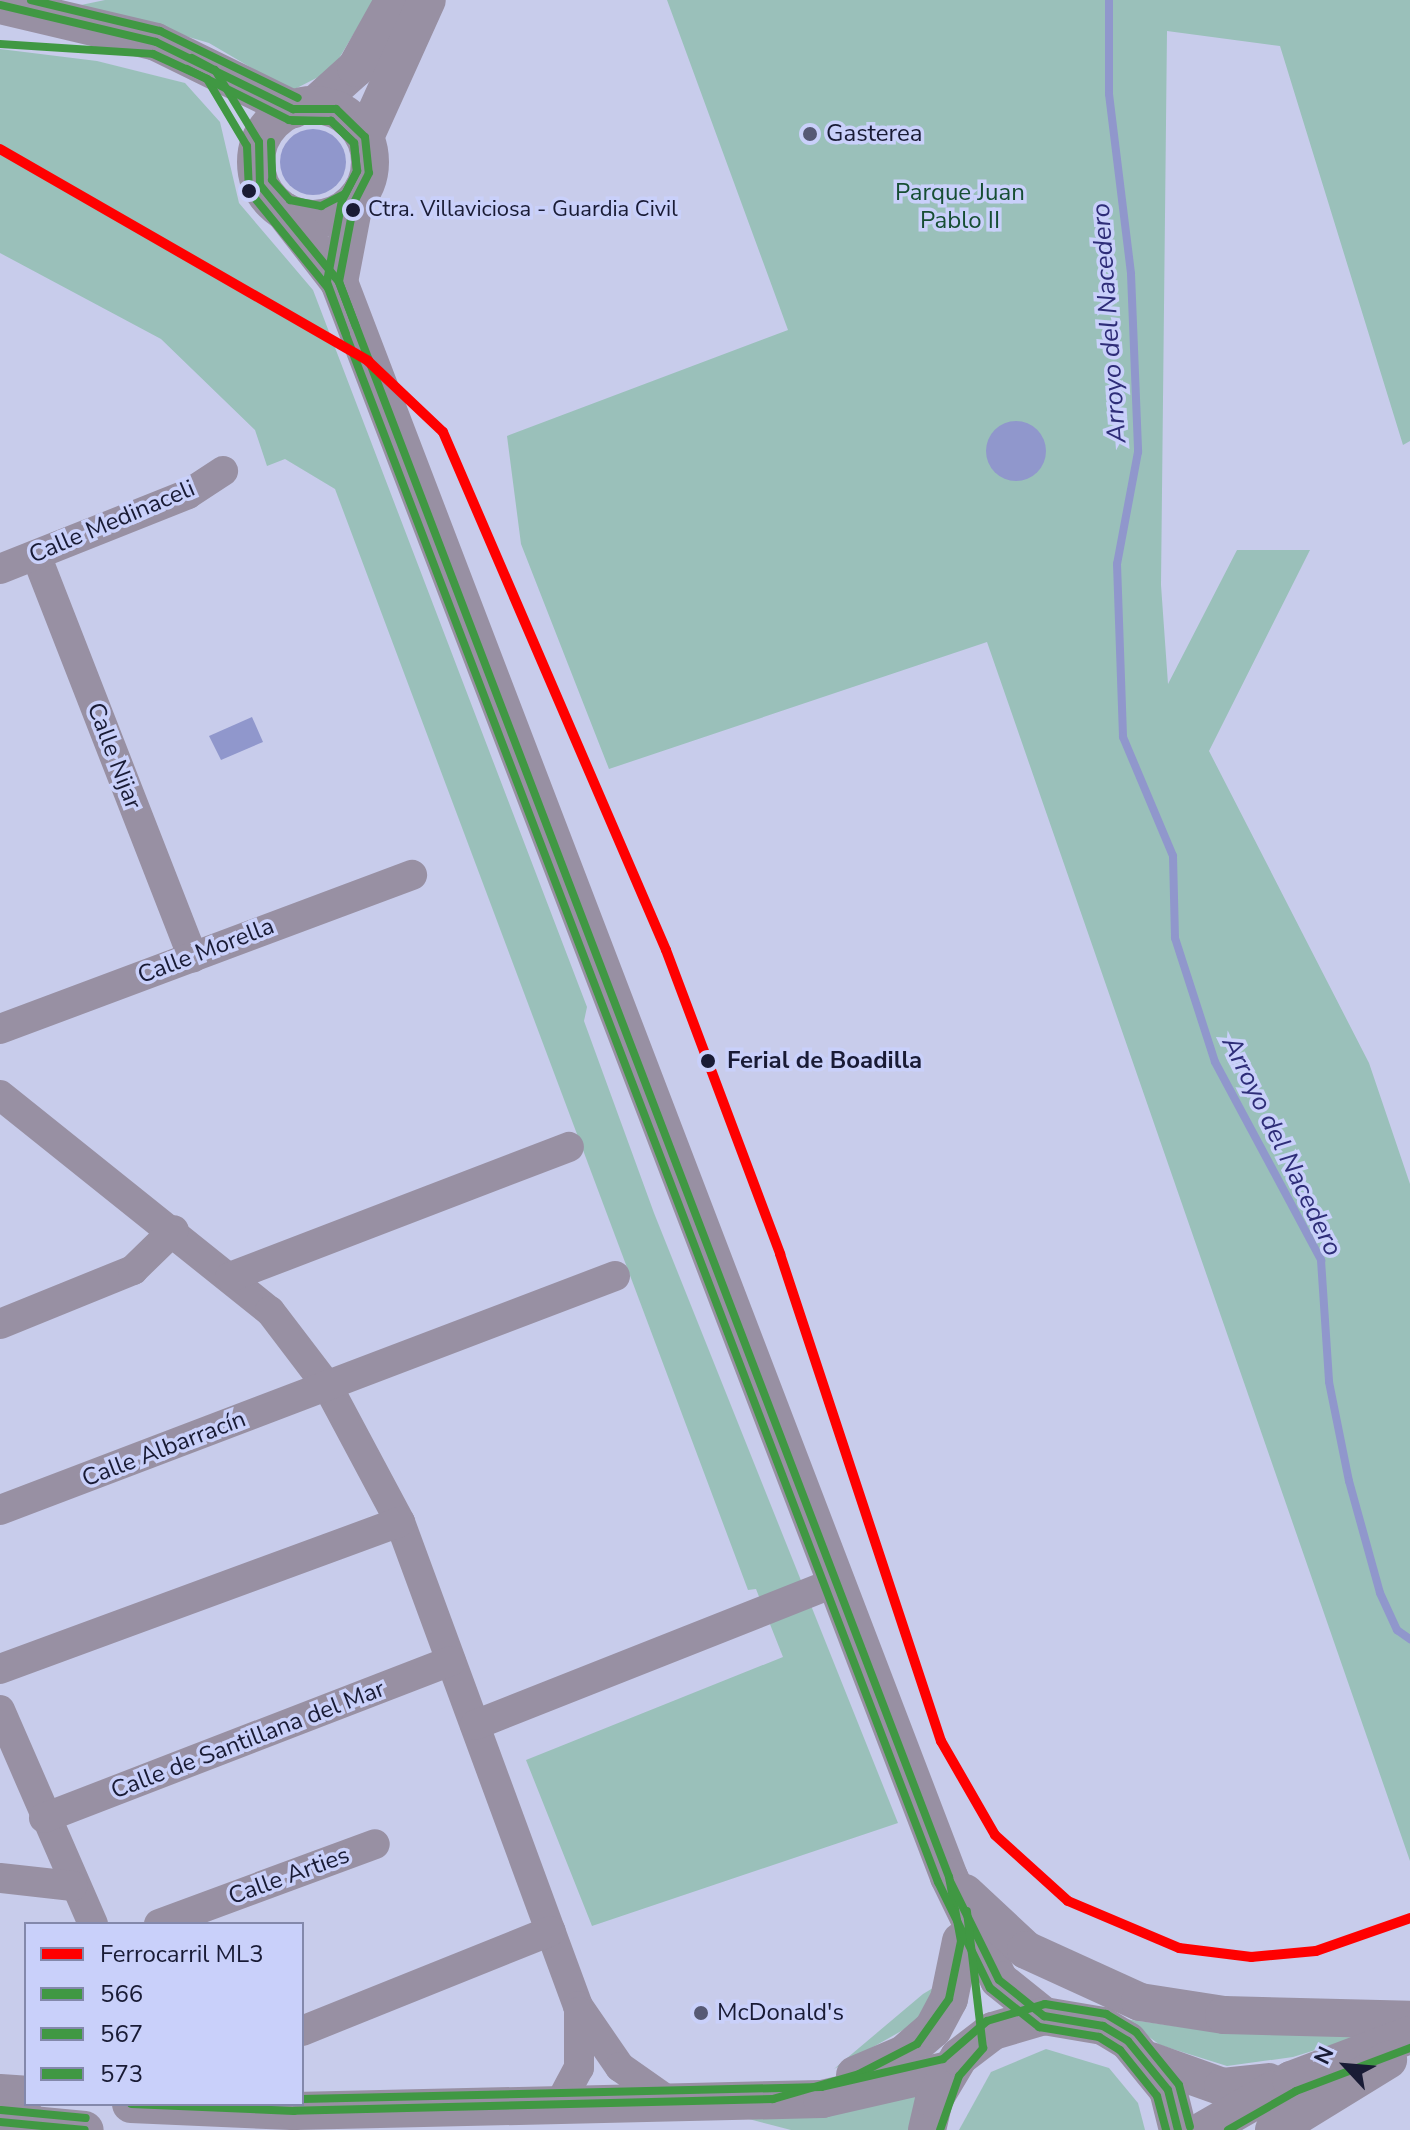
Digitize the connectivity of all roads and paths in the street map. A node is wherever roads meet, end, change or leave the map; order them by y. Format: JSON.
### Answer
{"nodes":[{"id":1,"x":394,"y":0,"type":"edge"},
{"id":2,"x":427,"y":0,"type":"edge"},
{"id":3,"x":0,"y":5,"type":"edge"},
{"id":4,"x":0,"y":32,"type":"edge"},
{"id":5,"x":156,"y":42,"type":"junction"},
{"id":6,"x":215,"y":70,"type":"junction"},
{"id":7,"x":304,"y":106,"type":"junction"},
{"id":8,"x":365,"y":137,"type":"junction"},
{"id":9,"x":259,"y":142,"type":"junction"},
{"id":10,"x":354,"y":203,"type":"junction"},
{"id":11,"x":284,"y":211,"type":"junction"},
{"id":12,"x":339,"y":282,"type":"junction"},
{"id":13,"x":223,"y":471,"type":"dead end"},
{"id":14,"x":36,"y":555,"type":"junction"},
{"id":15,"x":0,"y":569,"type":"edge"},
{"id":16,"x":412,"y":875,"type":"dead end"},
{"id":17,"x":193,"y":957,"type":"junction"},
{"id":18,"x":0,"y":1029,"type":"edge"},
{"id":19,"x":0,"y":1095,"type":"edge"},
{"id":20,"x":569,"y":1147,"type":"dead end"},
{"id":21,"x":174,"y":1230,"type":"junction"},
{"id":22,"x":615,"y":1276,"type":"dead end"},
{"id":23,"x":230,"y":1277,"type":"junction"},
{"id":24,"x":0,"y":1324,"type":"edge"},
{"id":25,"x":328,"y":1387,"type":"junction"},
{"id":26,"x":0,"y":1510,"type":"edge"},
{"id":27,"x":400,"y":1522,"type":"junction"},
{"id":28,"x":836,"y":1582,"type":"junction"},
{"id":29,"x":451,"y":1661,"type":"junction"},
{"id":30,"x":0,"y":1669,"type":"edge"},
{"id":31,"x":2,"y":1719,"type":"edge"},
{"id":32,"x":475,"y":1725,"type":"junction"},
{"id":33,"x":44,"y":1818,"type":"junction"},
{"id":34,"x":375,"y":1844,"type":"dead end"},
{"id":35,"x":949,"y":1877,"type":"junction"},
{"id":36,"x":0,"y":1878,"type":"edge"},
{"id":37,"x":73,"y":1886,"type":"junction"},
{"id":38,"x":92,"y":1922,"type":"edge"},
{"id":39,"x":164,"y":1922,"type":"edge"},
{"id":40,"x":551,"y":1931,"type":"junction"},
{"id":41,"x":961,"y":1941,"type":"junction"},
{"id":42,"x":578,"y":2006,"type":"junction"},
{"id":43,"x":1044,"y":2016,"type":"junction"},
{"id":44,"x":1410,"y":2020,"type":"edge"},
{"id":45,"x":304,"y":2030,"type":"edge"},
{"id":46,"x":1410,"y":2035,"type":"edge"},
{"id":47,"x":1410,"y":2046,"type":"edge"},
{"id":48,"x":582,"y":2047,"type":"junction"},
{"id":49,"x":960,"y":2058,"type":"junction"},
{"id":50,"x":1150,"y":2061,"type":"junction"},
{"id":51,"x":1291,"y":2080,"type":"junction"},
{"id":52,"x":0,"y":2093,"type":"edge"},
{"id":53,"x":24,"y":2095,"type":"edge"},
{"id":54,"x":664,"y":2098,"type":"junction"},
{"id":55,"x":626,"y":2099,"type":"junction"},
{"id":56,"x":773,"y":2099,"type":"junction"},
{"id":57,"x":560,"y":2103,"type":"junction"},
{"id":58,"x":304,"y":2105,"type":"edge"},
{"id":59,"x":0,"y":2122,"type":"edge"},
{"id":60,"x":85,"y":2130,"type":"edge"},
{"id":61,"x":927,"y":2130,"type":"edge"},
{"id":62,"x":1178,"y":2130,"type":"edge"},
{"id":63,"x":1204,"y":2130,"type":"edge"},
{"id":64,"x":1274,"y":2130,"type":"edge"}],
"edges":[{"from":1,"to":7,"type":"street"},
{"from":2,"to":8,"type":"street"},
{"from":3,"to":5,"type":"street"},
{"from":4,"to":5,"type":"street"},
{"from":5,"to":6,"type":"street"},
{"from":6,"to":7,"type":"street"},
{"from":6,"to":9,"type":"street"},
{"from":7,"to":8,"type":"street"},
{"from":7,"to":9,"type":"street"},
{"from":8,"to":10,"type":"street"},
{"from":9,"to":11,"type":"street"},
{"from":10,"to":11,"type":"street"},
{"from":10,"to":12,"type":"street"},
{"from":11,"to":12,"type":"street"},
{"from":12,"to":28,"type":"street"},
{"from":13,"to":14,"type":"street","name":"Calle Medinaceli"},
{"from":14,"to":15,"type":"street","name":"Calle Medinaceli"},
{"from":14,"to":17,"type":"street","name":"Calle Nijar"},
{"from":16,"to":17,"type":"street","name":"Calle Morella"},
{"from":17,"to":18,"type":"street","name":"Calle Morella"},
{"from":19,"to":21,"type":"street"},
{"from":20,"to":23,"type":"street"},
{"from":21,"to":23,"type":"street"},
{"from":21,"to":24,"type":"street"},
{"from":22,"to":25,"type":"street"},
{"from":23,"to":25,"type":"street"},
{"from":25,"to":26,"type":"street","name":"Calle Albarracín"},
{"from":25,"to":27,"type":"street"},
{"from":27,"to":29,"type":"street"},
{"from":27,"to":30,"type":"street"},
{"from":28,"to":32,"type":"street"},
{"from":28,"to":35,"type":"street"},
{"from":29,"to":32,"type":"street"},
{"from":29,"to":33,"type":"street","name":"Calle de Santillana del Mar"},
{"from":31,"to":33,"type":"street"},
{"from":32,"to":40,"type":"street"},
{"from":33,"to":37,"type":"street"},
{"from":34,"to":39,"type":"street","name":"Calle Arties"},
{"from":35,"to":41,"type":"street"},
{"from":35,"to":43,"type":"street"},
{"from":35,"to":44,"type":"street"},
{"from":36,"to":37,"type":"street"},
{"from":37,"to":38,"type":"street"},
{"from":40,"to":42,"type":"street"},
{"from":40,"to":45,"type":"street"},
{"from":41,"to":49,"type":"street"},
{"from":41,"to":56,"type":"street"},
{"from":42,"to":48,"type":"street"},
{"from":42,"to":54,"type":"street"},
{"from":43,"to":49,"type":"street"},
{"from":43,"to":50,"type":"street"},
{"from":46,"to":51,"type":"street"},
{"from":47,"to":64,"type":"street"},
{"from":48,"to":55,"type":"street"},
{"from":48,"to":57,"type":"street"},
{"from":49,"to":56,"type":"street"},
{"from":49,"to":61,"type":"street"},
{"from":50,"to":51,"type":"street"},
{"from":50,"to":62,"type":"street"},
{"from":51,"to":63,"type":"street"},
{"from":52,"to":53,"type":"street"},
{"from":54,"to":55,"type":"street"},
{"from":54,"to":56,"type":"street"},
{"from":55,"to":57,"type":"street"},
{"from":57,"to":58,"type":"street"},
{"from":59,"to":60,"type":"street"}]}
